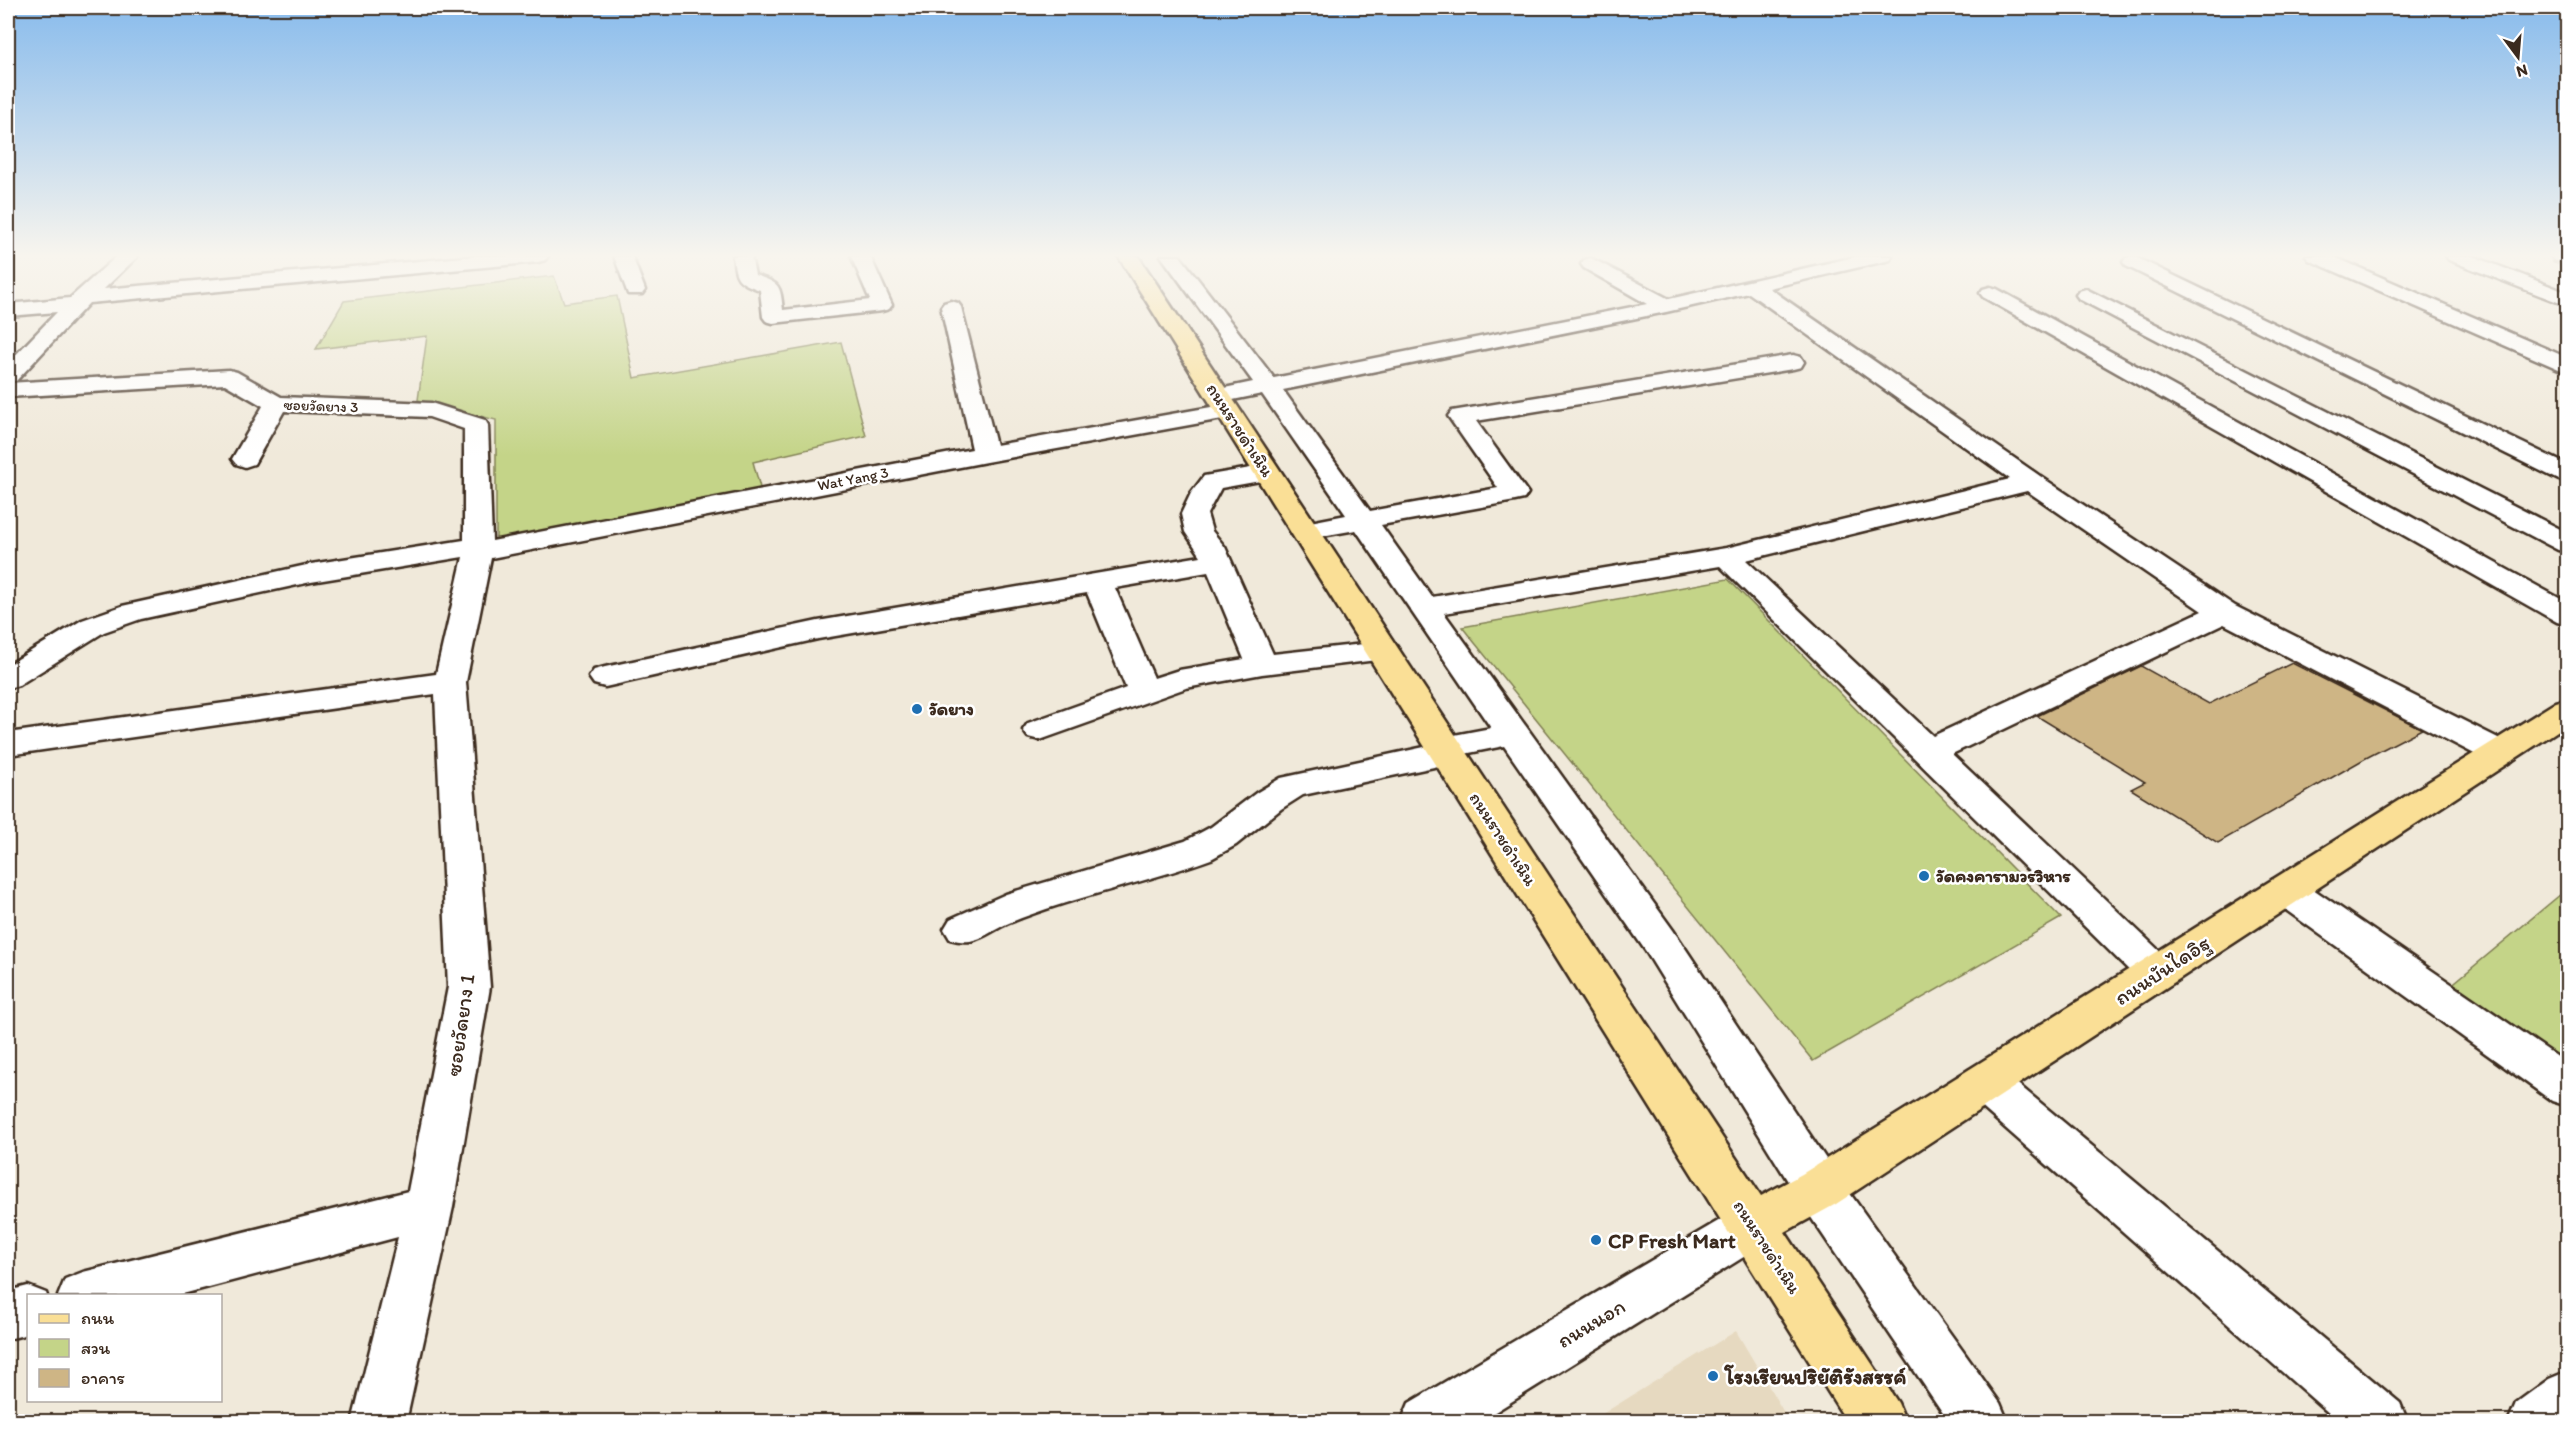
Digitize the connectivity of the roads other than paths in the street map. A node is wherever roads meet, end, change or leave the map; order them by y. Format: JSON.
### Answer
{"nodes":[{"id":1,"x":56,"y":323,"type":"edge"},
{"id":2,"x":955,"y":323,"type":"edge"},
{"id":3,"x":1171,"y":323,"type":"edge"},
{"id":4,"x":1220,"y":323,"type":"edge"},
{"id":5,"x":1583,"y":323,"type":"edge"},
{"id":6,"x":1804,"y":323,"type":"edge"},
{"id":7,"x":2041,"y":323,"type":"edge"},
{"id":8,"x":2140,"y":323,"type":"edge"},
{"id":9,"x":2257,"y":323,"type":"edge"},
{"id":10,"x":2469,"y":323,"type":"edge"},
{"id":11,"x":16,"y":358,"type":"edge"},
{"id":12,"x":1793,"y":362,"type":"dead end"},
{"id":13,"x":2568,"y":366,"type":"edge"},
{"id":14,"x":8,"y":376,"type":"edge"},
{"id":15,"x":1268,"y":386,"type":"junction"},
{"id":16,"x":8,"y":390,"type":"edge"},
{"id":17,"x":1223,"y":403,"type":"junction"},
{"id":18,"x":276,"y":404,"type":"junction"},
{"id":19,"x":986,"y":454,"type":"junction"},
{"id":20,"x":245,"y":459,"type":"dead end"},
{"id":21,"x":1268,"y":473,"type":"junction"},
{"id":22,"x":2568,"y":475,"type":"edge"},
{"id":23,"x":2031,"y":482,"type":"junction"},
{"id":24,"x":1364,"y":521,"type":"junction"},
{"id":25,"x":1305,"y":531,"type":"junction"},
{"id":26,"x":2568,"y":544,"type":"edge"},
{"id":27,"x":478,"y":549,"type":"junction"},
{"id":28,"x":1726,"y":556,"type":"junction"},
{"id":29,"x":1217,"y":562,"type":"junction"},
{"id":30,"x":1098,"y":582,"type":"junction"},
{"id":31,"x":1424,"y":607,"type":"junction"},
{"id":32,"x":2224,"y":612,"type":"junction"},
{"id":33,"x":2568,"y":616,"type":"edge"},
{"id":34,"x":1382,"y":651,"type":"junction"},
{"id":35,"x":1262,"y":665,"type":"junction"},
{"id":36,"x":605,"y":677,"type":"dead end"},
{"id":37,"x":8,"y":678,"type":"edge"},
{"id":38,"x":450,"y":682,"type":"junction"},
{"id":39,"x":1144,"y":693,"type":"junction"},
{"id":40,"x":2568,"y":709,"type":"edge"},
{"id":41,"x":1040,"y":730,"type":"dead end"},
{"id":42,"x":1513,"y":734,"type":"junction"},
{"id":43,"x":8,"y":744,"type":"edge"},
{"id":44,"x":1446,"y":750,"type":"junction"},
{"id":45,"x":1928,"y":752,"type":"junction"},
{"id":46,"x":2500,"y":753,"type":"junction"},
{"id":47,"x":2286,"y":890,"type":"junction"},
{"id":48,"x":963,"y":929,"type":"dead end"},
{"id":49,"x":2157,"y":973,"type":"junction"},
{"id":50,"x":1985,"y":1083,"type":"junction"},
{"id":51,"x":2568,"y":1088,"type":"edge"},
{"id":52,"x":1819,"y":1189,"type":"junction"},
{"id":53,"x":429,"y":1207,"type":"junction"},
{"id":54,"x":1754,"y":1225,"type":"junction"},
{"id":55,"x":91,"y":1294,"type":"edge"},
{"id":56,"x":27,"y":1310,"type":"edge"},
{"id":57,"x":8,"y":1315,"type":"edge"},
{"id":58,"x":2568,"y":1398,"type":"edge"},
{"id":59,"x":379,"y":1422,"type":"edge"},
{"id":60,"x":1428,"y":1422,"type":"edge"},
{"id":61,"x":1879,"y":1422,"type":"edge"},
{"id":62,"x":1981,"y":1422,"type":"edge"},
{"id":63,"x":2381,"y":1422,"type":"edge"},
{"id":64,"x":2535,"y":1422,"type":"edge"}],
"edges":[{"from":1,"to":11,"type":"street"},
{"from":2,"to":19,"type":"street"},
{"from":3,"to":17,"type":"main road","name":"ถนนราชดำเนิน"},
{"from":4,"to":15,"type":"street"},
{"from":5,"to":15,"type":"street","name":"Wat Yang 3"},
{"from":6,"to":23,"type":"street"},
{"from":7,"to":33,"type":"street"},
{"from":8,"to":26,"type":"street"},
{"from":9,"to":22,"type":"street"},
{"from":10,"to":13,"type":"street"},
{"from":11,"to":14,"type":"street"},
{"from":12,"to":24,"type":"street"},
{"from":15,"to":17,"type":"street","name":"Wat Yang 3"},
{"from":15,"to":24,"type":"street"},
{"from":16,"to":18,"type":"street","name":"ซอยวัดยาง 3"},
{"from":17,"to":19,"type":"street","name":"Wat Yang 3"},
{"from":17,"to":21,"type":"main road","name":"ถนนราชดำเนิน"},
{"from":18,"to":20,"type":"street"},
{"from":18,"to":27,"type":"street","name":"ซอยวัดยาง 3"},
{"from":19,"to":27,"type":"street","name":"Wat Yang 3"},
{"from":21,"to":25,"type":"main road","name":"ถนนราชดำเนิน"},
{"from":21,"to":29,"type":"street"},
{"from":23,"to":28,"type":"street"},
{"from":23,"to":32,"type":"street"},
{"from":24,"to":25,"type":"street"},
{"from":24,"to":31,"type":"street"},
{"from":25,"to":34,"type":"main road","name":"ถนนราชดำเนิน"},
{"from":27,"to":37,"type":"street","name":"Wat Yang 3"},
{"from":27,"to":38,"type":"street","name":"ซอยวัดยาง 1"},
{"from":28,"to":31,"type":"street"},
{"from":28,"to":45,"type":"street"},
{"from":29,"to":30,"type":"street"},
{"from":29,"to":35,"type":"street"},
{"from":30,"to":36,"type":"street"},
{"from":30,"to":39,"type":"street"},
{"from":31,"to":42,"type":"street"},
{"from":32,"to":45,"type":"street"},
{"from":32,"to":46,"type":"street"},
{"from":34,"to":35,"type":"street"},
{"from":34,"to":44,"type":"main road","name":"ถนนราชดำเนิน"},
{"from":35,"to":39,"type":"street"},
{"from":38,"to":43,"type":"street"},
{"from":38,"to":53,"type":"street","name":"ซอยวัดยาง 1"},
{"from":39,"to":41,"type":"street"},
{"from":40,"to":46,"type":"main road","name":"ถนนบันไดอิฐ"},
{"from":42,"to":44,"type":"street"},
{"from":42,"to":52,"type":"street"},
{"from":44,"to":48,"type":"street"},
{"from":44,"to":54,"type":"main road","name":"ถนนราชดำเนิน"},
{"from":45,"to":49,"type":"street"},
{"from":46,"to":47,"type":"main road","name":"ถนนบันไดอิฐ"},
{"from":47,"to":49,"type":"main road","name":"ถนนบันไดอิฐ"},
{"from":47,"to":51,"type":"street"},
{"from":49,"to":50,"type":"main road","name":"ถนนบันไดอิฐ"},
{"from":50,"to":52,"type":"main road","name":"ถนนบันไดอิฐ"},
{"from":50,"to":63,"type":"street"},
{"from":52,"to":54,"type":"main road","name":"ถนนบันไดอิฐ"},
{"from":52,"to":62,"type":"street"},
{"from":53,"to":55,"type":"street"},
{"from":53,"to":59,"type":"street","name":"ซอยวัดยาง 1"},
{"from":54,"to":60,"type":"street","name":"ถนนนอก"},
{"from":54,"to":61,"type":"main road","name":"ถนนราชดำเนิน"},
{"from":56,"to":57,"type":"street"},
{"from":58,"to":64,"type":"street"}]}
